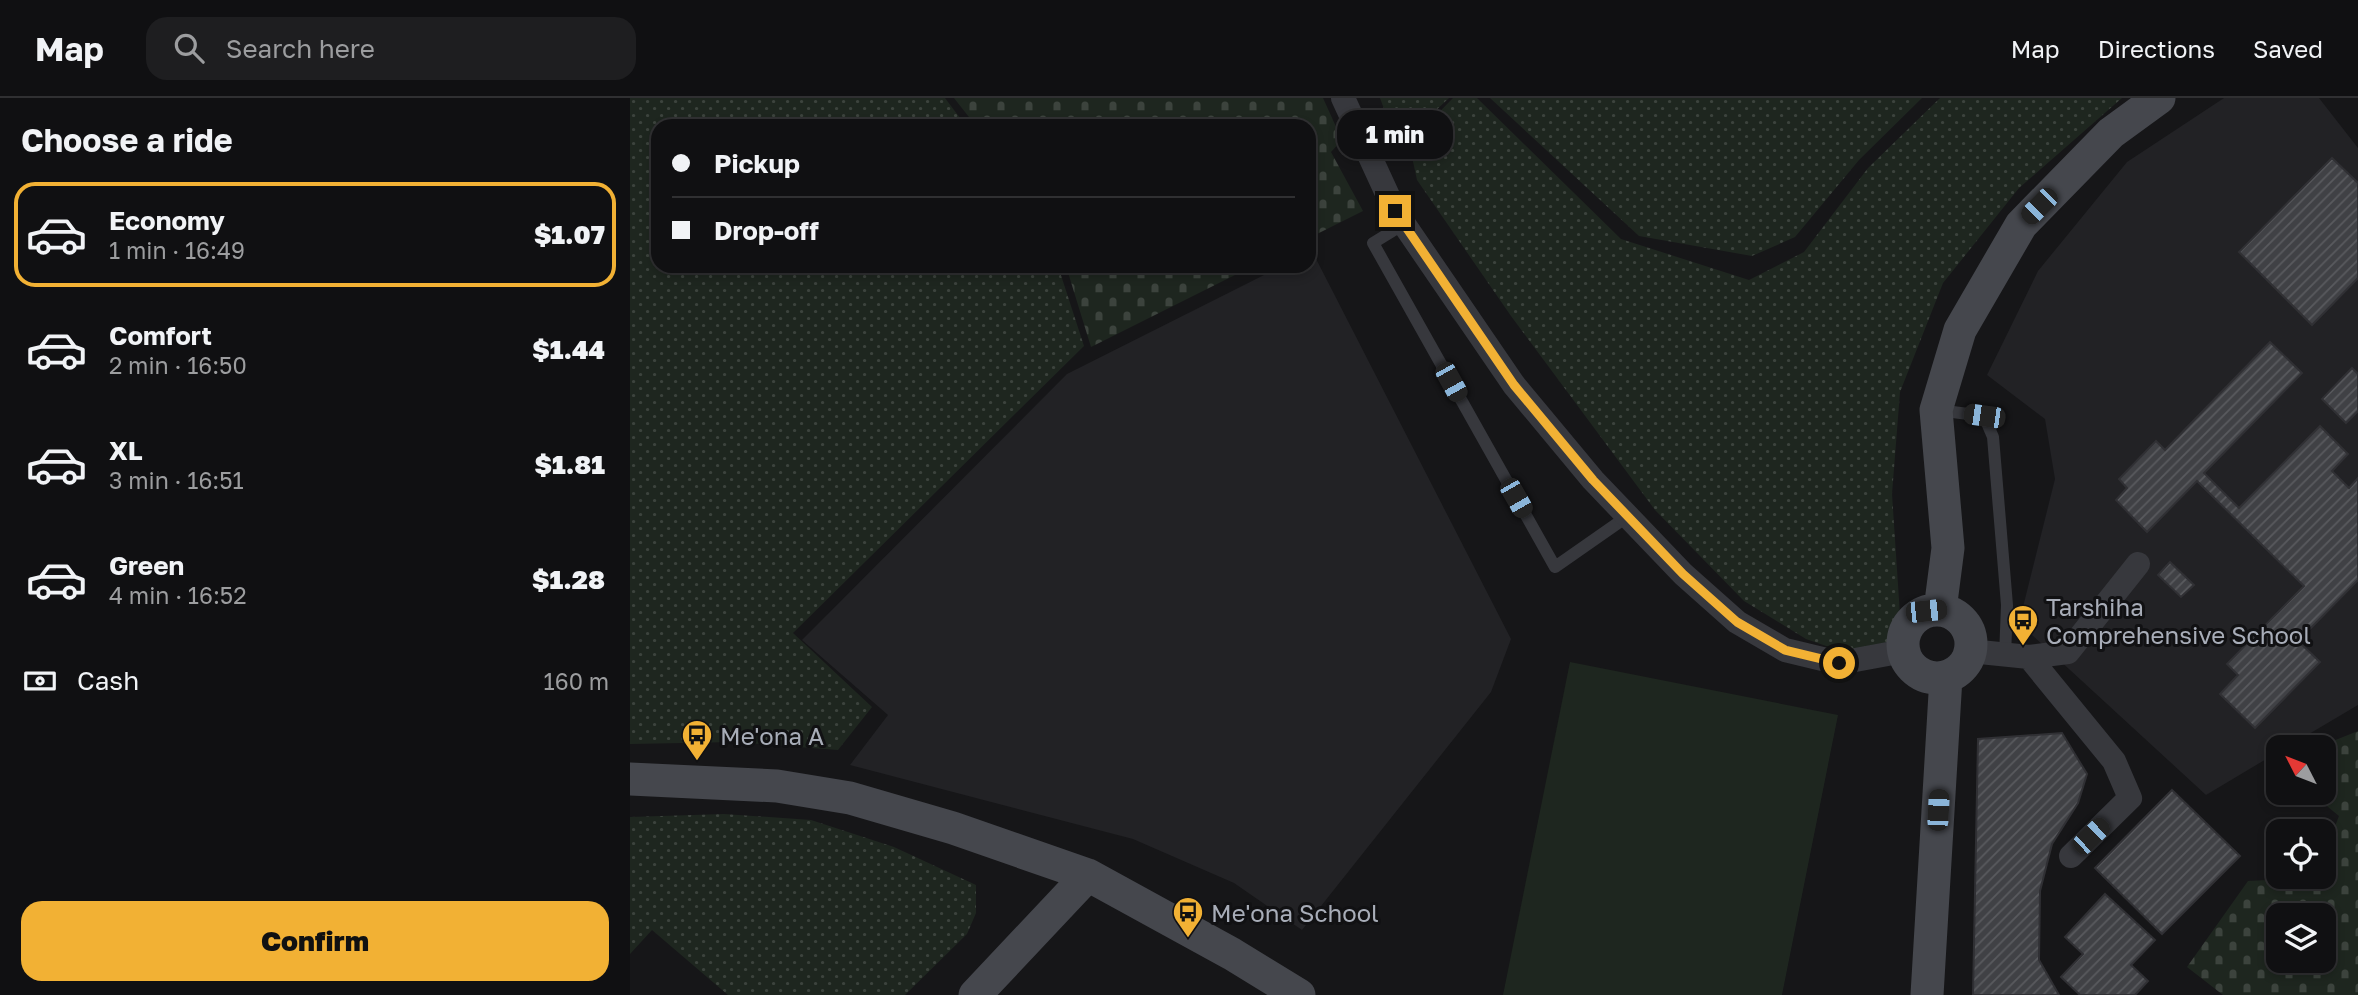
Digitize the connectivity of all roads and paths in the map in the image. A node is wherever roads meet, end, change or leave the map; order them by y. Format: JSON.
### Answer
{"nodes":[{"id":1,"x":1343,"y":98,"type":"edge"},
{"id":2,"x":2159,"y":98,"type":"edge"},
{"id":3,"x":1404,"y":224,"type":"junction"},
{"id":4,"x":1936,"y":410,"type":"junction"},
{"id":5,"x":1628,"y":516,"type":"junction"},
{"id":6,"x":2138,"y":564,"type":"dead end"},
{"id":7,"x":1940,"y":610,"type":"junction"},
{"id":8,"x":1904,"y":651,"type":"junction"},
{"id":9,"x":1970,"y":651,"type":"junction"},
{"id":10,"x":2017,"y":657,"type":"junction"},
{"id":11,"x":1946,"y":677,"type":"junction"},
{"id":12,"x":630,"y":779,"type":"edge"},
{"id":13,"x":2071,"y":856,"type":"dead end"},
{"id":14,"x":1088,"y":875,"type":"junction"},
{"id":15,"x":975,"y":995,"type":"edge"},
{"id":16,"x":1299,"y":995,"type":"edge"},
{"id":17,"x":1927,"y":995,"type":"edge"}],
"edges":[{"from":1,"to":3,"type":"street"},
{"from":2,"to":4,"type":"main road"},
{"from":3,"to":5,"type":"street"},
{"from":3,"to":5,"type":"lane"},
{"from":4,"to":7,"type":"main road"},
{"from":4,"to":10,"type":"lane"},
{"from":5,"to":8,"type":"street"},
{"from":6,"to":10,"type":"street"},
{"from":7,"to":8,"type":"main road"},
{"from":7,"to":9,"type":"main road"},
{"from":8,"to":11,"type":"main road"},
{"from":9,"to":10,"type":"street"},
{"from":9,"to":11,"type":"main road"},
{"from":10,"to":13,"type":"street"},
{"from":11,"to":17,"type":"main road"},
{"from":12,"to":14,"type":"main road"},
{"from":14,"to":15,"type":"main road"},
{"from":14,"to":16,"type":"main road"}]}
